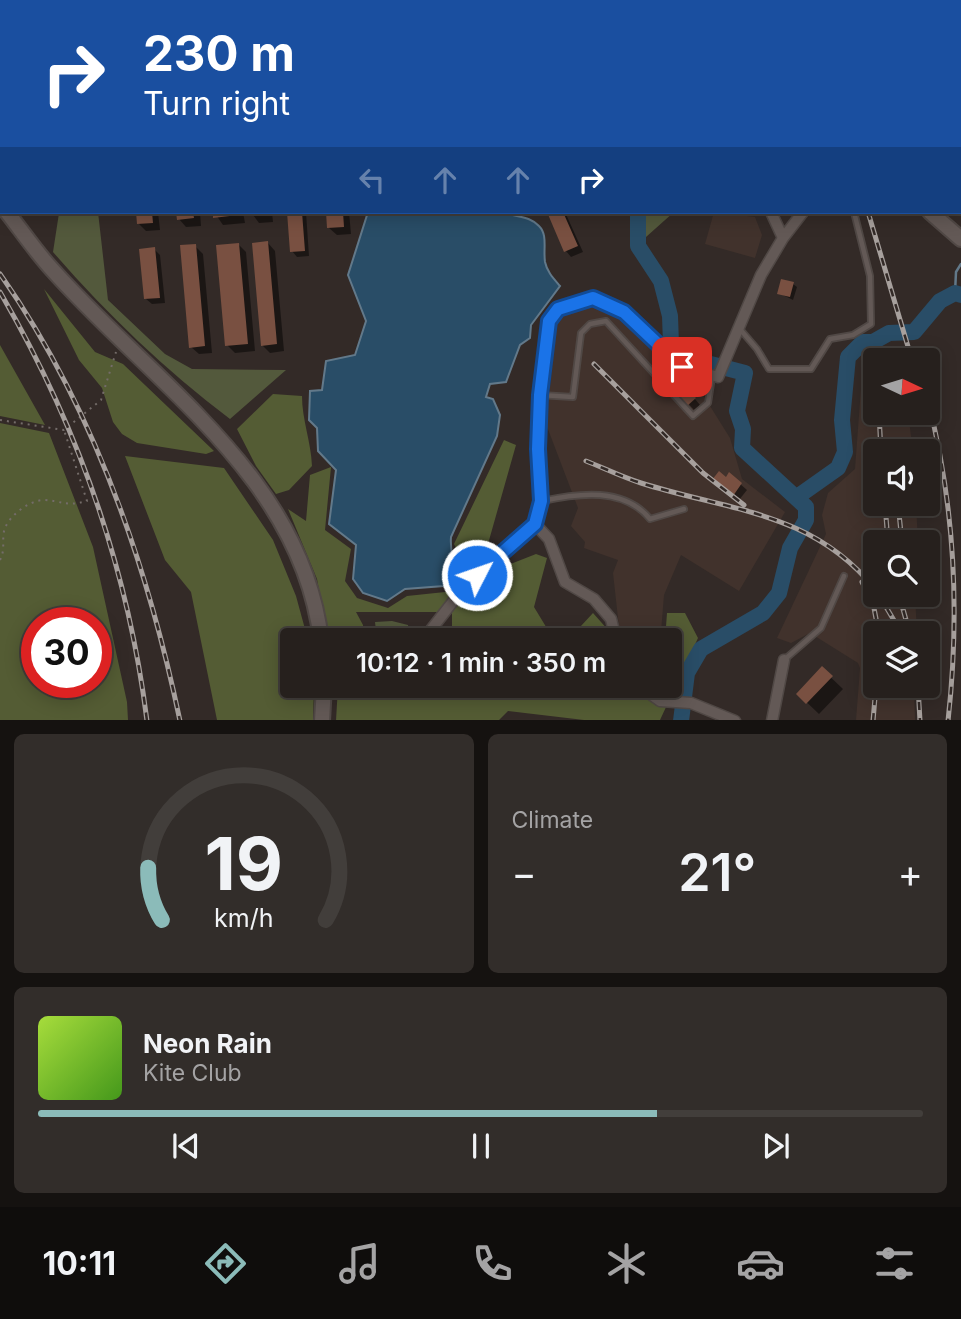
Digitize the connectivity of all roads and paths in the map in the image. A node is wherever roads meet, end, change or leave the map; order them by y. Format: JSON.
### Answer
{"nodes":[{"id":1,"x":9,"y":214,"type":"edge"},
{"id":2,"x":772,"y":214,"type":"edge"},
{"id":3,"x":801,"y":214,"type":"edge"},
{"id":4,"x":854,"y":214,"type":"edge"},
{"id":5,"x":932,"y":214,"type":"edge"},
{"id":6,"x":782,"y":237,"type":"junction"},
{"id":7,"x":961,"y":239,"type":"edge"},
{"id":8,"x":738,"y":327,"type":"junction"},
{"id":9,"x":121,"y":338,"type":"junction"},
{"id":10,"x":716,"y":376,"type":"junction"},
{"id":11,"x":540,"y":395,"type":"junction"},
{"id":12,"x":0,"y":420,"type":"edge"},
{"id":13,"x":64,"y":430,"type":"junction"},
{"id":14,"x":541,"y":501,"type":"junction"},
{"id":15,"x":684,"y":509,"type":"dead end"},
{"id":16,"x":535,"y":524,"type":"junction"},
{"id":17,"x":0,"y":560,"type":"edge"},
{"id":18,"x":844,"y":576,"type":"dead end"},
{"id":19,"x":318,"y":628,"type":"edge"},
{"id":20,"x":434,"y":628,"type":"edge"},
{"id":21,"x":613,"y":628,"type":"edge"},
{"id":22,"x":784,"y":660,"type":"joint"},
{"id":23,"x":324,"y":698,"type":"edge"},
{"id":24,"x":654,"y":698,"type":"edge"},
{"id":25,"x":323,"y":720,"type":"edge"},
{"id":26,"x":735,"y":720,"type":"edge"},
{"id":27,"x":772,"y":720,"type":"edge"}],
"edges":[{"from":1,"to":9,"type":"street"},
{"from":2,"to":6,"type":"street"},
{"from":3,"to":6,"type":"street"},
{"from":4,"to":8,"type":"lane"},
{"from":5,"to":7,"type":"street"},
{"from":6,"to":8,"type":"street"},
{"from":8,"to":10,"type":"street"},
{"from":9,"to":13,"type":"path"},
{"from":9,"to":19,"type":"street"},
{"from":10,"to":11,"type":"street"},
{"from":10,"to":11,"type":"lane"},
{"from":11,"to":14,"type":"street"},
{"from":12,"to":13,"type":"path"},
{"from":13,"to":17,"type":"path"},
{"from":14,"to":15,"type":"lane"},
{"from":14,"to":16,"type":"street"},
{"from":16,"to":20,"type":"street"},
{"from":16,"to":21,"type":"street"},
{"from":18,"to":22,"type":"lane"},
{"from":22,"to":27,"type":"street"},
{"from":23,"to":25,"type":"street"},
{"from":24,"to":26,"type":"street"}]}
